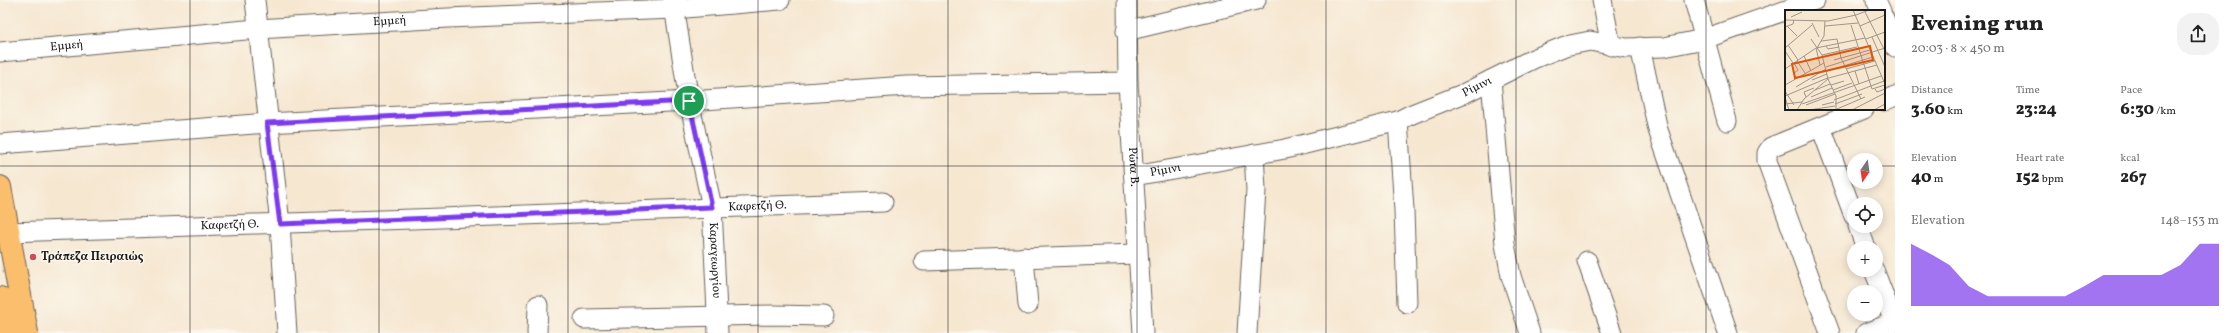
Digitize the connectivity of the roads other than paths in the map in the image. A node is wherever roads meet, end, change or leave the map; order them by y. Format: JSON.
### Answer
{"nodes":[{"id":1,"x":255,"y":0,"type":"edge"},
{"id":2,"x":780,"y":0,"type":"edge"},
{"id":3,"x":1127,"y":0,"type":"edge"},
{"id":4,"x":1256,"y":0,"type":"edge"},
{"id":5,"x":1602,"y":0,"type":"edge"},
{"id":6,"x":1694,"y":0,"type":"edge"},
{"id":7,"x":1815,"y":0,"type":"edge"},
{"id":8,"x":1876,"y":0,"type":"edge"},
{"id":9,"x":673,"y":5,"type":"edge"},
{"id":10,"x":1787,"y":10,"type":"edge"},
{"id":11,"x":1881,"y":10,"type":"edge"},
{"id":12,"x":1785,"y":11,"type":"edge"},
{"id":13,"x":1885,"y":21,"type":"edge"},
{"id":14,"x":257,"y":29,"type":"junction"},
{"id":15,"x":1126,"y":31,"type":"junction"},
{"id":16,"x":1704,"y":39,"type":"junction"},
{"id":17,"x":1610,"y":46,"type":"junction"},
{"id":18,"x":1895,"y":47,"type":"edge"},
{"id":19,"x":1640,"y":48,"type":"junction"},
{"id":20,"x":0,"y":52,"type":"edge"},
{"id":21,"x":1491,"y":80,"type":"junction"},
{"id":22,"x":1128,"y":82,"type":"junction"},
{"id":23,"x":1895,"y":96,"type":"edge"},
{"id":24,"x":689,"y":101,"type":"junction"},
{"id":25,"x":1885,"y":101,"type":"edge"},
{"id":26,"x":1862,"y":110,"type":"edge"},
{"id":27,"x":1727,"y":121,"type":"dead end"},
{"id":28,"x":1398,"y":122,"type":"junction"},
{"id":29,"x":267,"y":123,"type":"junction"},
{"id":30,"x":1821,"y":127,"type":"junction"},
{"id":31,"x":0,"y":144,"type":"edge"},
{"id":32,"x":1254,"y":154,"type":"junction"},
{"id":33,"x":1134,"y":176,"type":"junction"},
{"id":34,"x":0,"y":188,"type":"edge"},
{"id":35,"x":1847,"y":197,"type":"edge"},
{"id":36,"x":883,"y":202,"type":"dead end"},
{"id":37,"x":712,"y":207,"type":"junction"},
{"id":38,"x":280,"y":224,"type":"junction"},
{"id":39,"x":8,"y":232,"type":"junction"},
{"id":40,"x":1137,"y":254,"type":"junction"},
{"id":41,"x":1024,"y":257,"type":"junction"},
{"id":42,"x":924,"y":261,"type":"dead end"},
{"id":43,"x":1587,"y":261,"type":"dead end"},
{"id":44,"x":1877,"y":277,"type":"edge"},
{"id":45,"x":0,"y":298,"type":"edge"},
{"id":46,"x":1407,"y":303,"type":"dead end"},
{"id":47,"x":538,"y":305,"type":"dead end"},
{"id":48,"x":1028,"y":305,"type":"dead end"},
{"id":49,"x":824,"y":316,"type":"dead end"},
{"id":50,"x":584,"y":320,"type":"dead end"},
{"id":51,"x":1894,"y":322,"type":"edge"},
{"id":52,"x":718,"y":325,"type":"edge"},
{"id":53,"x":6,"y":333,"type":"edge"},
{"id":54,"x":27,"y":333,"type":"edge"},
{"id":55,"x":287,"y":333,"type":"edge"},
{"id":56,"x":537,"y":333,"type":"edge"},
{"id":57,"x":1143,"y":333,"type":"edge"},
{"id":58,"x":1247,"y":333,"type":"edge"},
{"id":59,"x":1530,"y":333,"type":"edge"},
{"id":60,"x":1612,"y":333,"type":"edge"},
{"id":61,"x":1728,"y":333,"type":"edge"},
{"id":62,"x":1830,"y":333,"type":"edge"},
{"id":63,"x":1866,"y":333,"type":"edge"}],
"edges":[{"from":1,"to":14,"type":"street"},
{"from":2,"to":9,"type":"street","name":"Εμμεή"},
{"from":3,"to":15,"type":"street","name":"Ρώτα Β."},
{"from":4,"to":15,"type":"street"},
{"from":5,"to":17,"type":"street"},
{"from":6,"to":16,"type":"street"},
{"from":7,"to":10,"type":"street","name":"Ρίμινι"},
{"from":8,"to":11,"type":"street"},
{"from":9,"to":14,"type":"street","name":"Εμμεή"},
{"from":9,"to":24,"type":"street","name":"Καραγεωργίου"},
{"from":12,"to":16,"type":"street","name":"Ρίμινι"},
{"from":13,"to":18,"type":"street"},
{"from":14,"to":20,"type":"street","name":"Εμμεή"},
{"from":14,"to":29,"type":"street"},
{"from":15,"to":22,"type":"street","name":"Ρώτα Β."},
{"from":16,"to":19,"type":"street","name":"Ρίμινι"},
{"from":16,"to":27,"type":"street"},
{"from":17,"to":19,"type":"street","name":"Ρίμινι"},
{"from":17,"to":21,"type":"street","name":"Ρίμινι"},
{"from":19,"to":61,"type":"street"},
{"from":21,"to":28,"type":"street","name":"Ρίμινι"},
{"from":21,"to":59,"type":"street"},
{"from":22,"to":24,"type":"street"},
{"from":22,"to":33,"type":"street","name":"Ρώτα Β."},
{"from":23,"to":25,"type":"street"},
{"from":24,"to":29,"type":"street"},
{"from":24,"to":37,"type":"street","name":"Καραγεωργίου"},
{"from":26,"to":30,"type":"street"},
{"from":28,"to":32,"type":"street","name":"Ρίμινι"},
{"from":28,"to":46,"type":"street"},
{"from":29,"to":31,"type":"street"},
{"from":29,"to":38,"type":"street"},
{"from":30,"to":35,"type":"street"},
{"from":30,"to":62,"type":"street"},
{"from":32,"to":33,"type":"street","name":"Ρίμινι"},
{"from":32,"to":58,"type":"street"},
{"from":33,"to":40,"type":"street","name":"Ρώτα Β."},
{"from":34,"to":39,"type":"main road"},
{"from":36,"to":37,"type":"street","name":"Καφετζή Θ."},
{"from":37,"to":38,"type":"street","name":"Καφετζή Θ."},
{"from":37,"to":52,"type":"street","name":"Καραγεωργίου"},
{"from":38,"to":39,"type":"street","name":"Καφετζή Θ."},
{"from":38,"to":55,"type":"street"},
{"from":39,"to":54,"type":"main road"},
{"from":40,"to":41,"type":"street"},
{"from":40,"to":57,"type":"street","name":"Ρώτα Β."},
{"from":41,"to":42,"type":"street"},
{"from":41,"to":48,"type":"street"},
{"from":43,"to":60,"type":"street"},
{"from":44,"to":51,"type":"street"},
{"from":45,"to":53,"type":"main road"},
{"from":47,"to":56,"type":"street"},
{"from":49,"to":52,"type":"street"},
{"from":50,"to":52,"type":"street"},
{"from":51,"to":63,"type":"street"}]}
